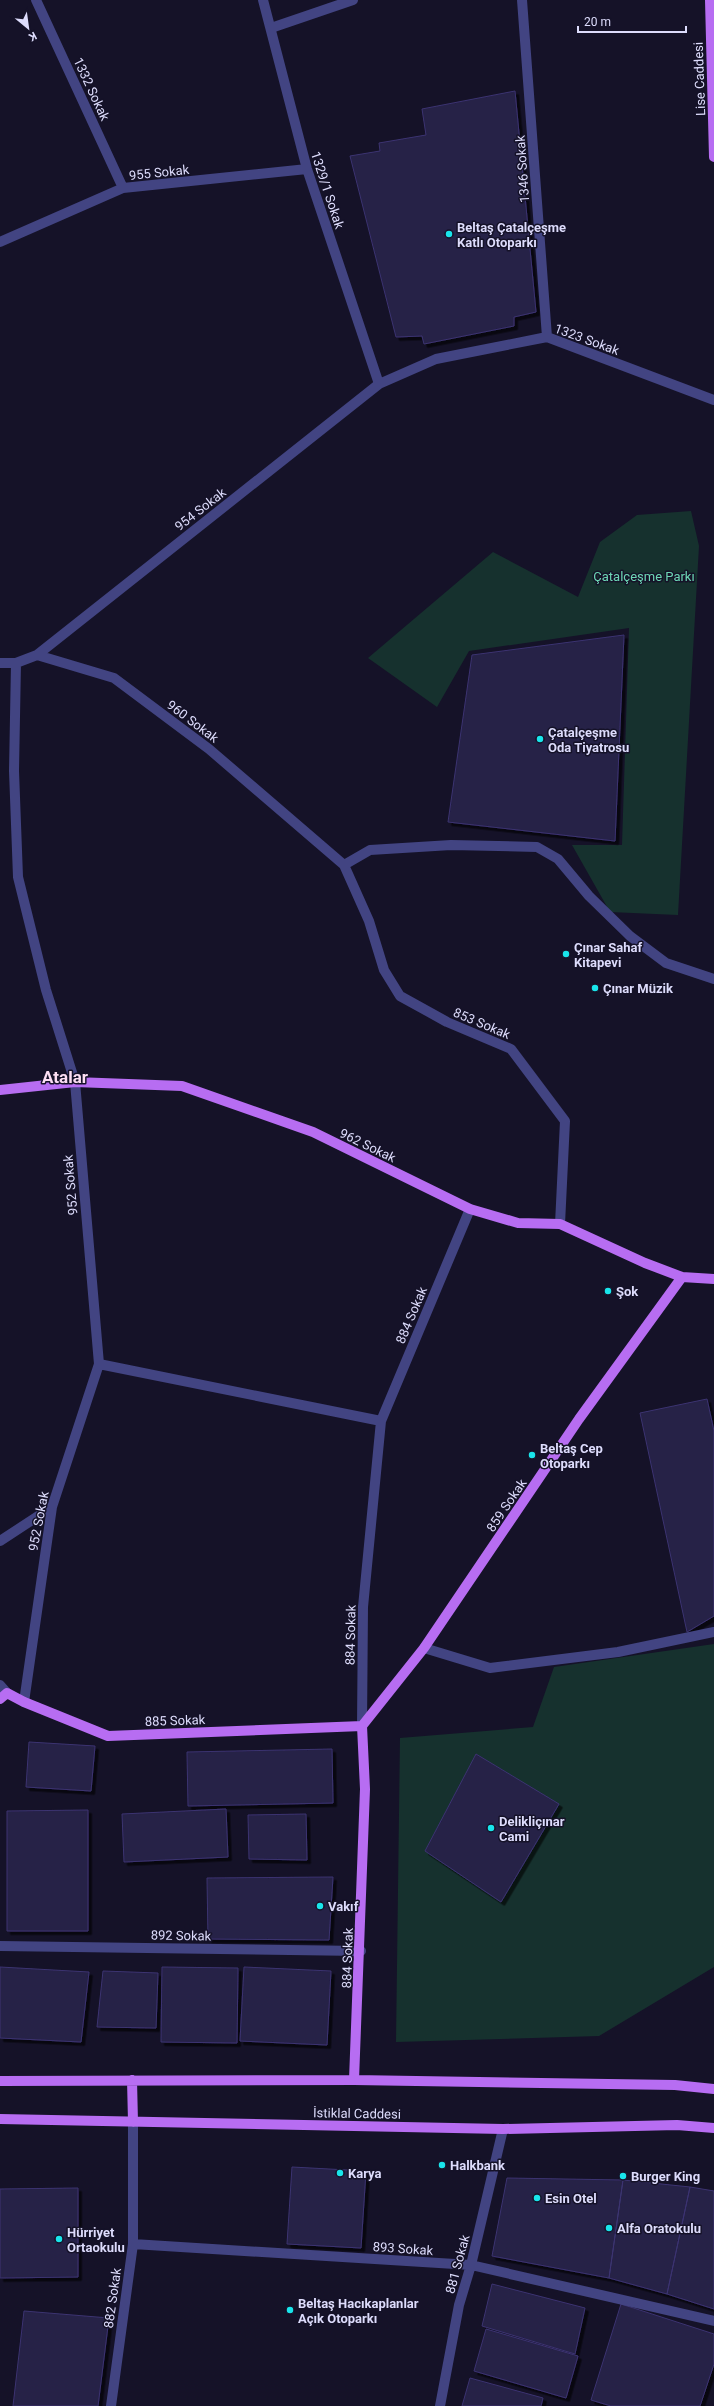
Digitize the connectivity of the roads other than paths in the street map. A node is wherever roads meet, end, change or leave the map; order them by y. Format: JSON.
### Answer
{"nodes":[{"id":1,"x":36,"y":0,"type":"edge"},
{"id":2,"x":263,"y":0,"type":"edge"},
{"id":3,"x":353,"y":0,"type":"edge"},
{"id":4,"x":522,"y":0,"type":"edge"},
{"id":5,"x":710,"y":0,"type":"edge"},
{"id":6,"x":271,"y":28,"type":"junction"},
{"id":7,"x":714,"y":116,"type":"edge"},
{"id":8,"x":714,"y":157,"type":"edge"},
{"id":9,"x":307,"y":169,"type":"junction"},
{"id":10,"x":123,"y":188,"type":"junction"},
{"id":11,"x":0,"y":242,"type":"edge"},
{"id":12,"x":547,"y":337,"type":"junction"},
{"id":13,"x":379,"y":384,"type":"junction"},
{"id":14,"x":714,"y":400,"type":"edge"},
{"id":15,"x":37,"y":655,"type":"junction"},
{"id":16,"x":0,"y":663,"type":"edge"},
{"id":17,"x":16,"y":663,"type":"junction"},
{"id":18,"x":344,"y":865,"type":"junction"},
{"id":19,"x":714,"y":979,"type":"edge"},
{"id":20,"x":75,"y":1082,"type":"junction"},
{"id":21,"x":0,"y":1090,"type":"edge"},
{"id":22,"x":470,"y":1209,"type":"junction"},
{"id":23,"x":560,"y":1224,"type":"junction"},
{"id":24,"x":682,"y":1277,"type":"junction"},
{"id":25,"x":714,"y":1279,"type":"edge"},
{"id":26,"x":99,"y":1364,"type":"junction"},
{"id":27,"x":381,"y":1421,"type":"junction"},
{"id":28,"x":52,"y":1507,"type":"junction"},
{"id":29,"x":0,"y":1541,"type":"edge"},
{"id":30,"x":714,"y":1632,"type":"edge"},
{"id":31,"x":424,"y":1648,"type":"junction"},
{"id":32,"x":0,"y":1685,"type":"edge"},
{"id":33,"x":4,"y":1696,"type":"edge"},
{"id":34,"x":24,"y":1702,"type":"junction"},
{"id":35,"x":362,"y":1726,"type":"junction"},
{"id":36,"x":0,"y":1946,"type":"edge"},
{"id":37,"x":361,"y":1951,"type":"junction"},
{"id":38,"x":132,"y":2080,"type":"junction"},
{"id":39,"x":354,"y":2080,"type":"junction"},
{"id":40,"x":0,"y":2081,"type":"edge"},
{"id":41,"x":714,"y":2089,"type":"edge"},
{"id":42,"x":0,"y":2119,"type":"edge"},
{"id":43,"x":133,"y":2122,"type":"junction"},
{"id":44,"x":714,"y":2128,"type":"edge"},
{"id":45,"x":503,"y":2129,"type":"junction"},
{"id":46,"x":133,"y":2244,"type":"junction"},
{"id":47,"x":471,"y":2265,"type":"junction"},
{"id":48,"x":714,"y":2321,"type":"edge"},
{"id":49,"x":111,"y":2406,"type":"edge"},
{"id":50,"x":440,"y":2406,"type":"edge"}],
"edges":[{"from":1,"to":10,"type":"street","name":"1332 Sokak"},
{"from":2,"to":6,"type":"street","name":"1329/1 Sokak"},
{"from":3,"to":6,"type":"street"},
{"from":4,"to":12,"type":"street","name":"1346 Sokak"},
{"from":5,"to":7,"type":"main road","name":"Lise Caddesi"},
{"from":6,"to":9,"type":"street","name":"1329/1 Sokak"},
{"from":7,"to":8,"type":"main road","name":"Lise Caddesi"},
{"from":9,"to":10,"type":"street","name":"955 Sokak"},
{"from":9,"to":13,"type":"street","name":"1329/1 Sokak"},
{"from":10,"to":11,"type":"street","name":"955 Sokak"},
{"from":12,"to":13,"type":"street","name":"1323 Sokak"},
{"from":12,"to":14,"type":"street","name":"1323 Sokak"},
{"from":13,"to":15,"type":"street","name":"954 Sokak"},
{"from":15,"to":17,"type":"street"},
{"from":15,"to":18,"type":"street","name":"960 Sokak"},
{"from":16,"to":17,"type":"street"},
{"from":17,"to":20,"type":"street","name":"952 Sokak"},
{"from":18,"to":19,"type":"street"},
{"from":18,"to":23,"type":"street","name":"853 Sokak"},
{"from":20,"to":21,"type":"main road","name":"962 Sokak"},
{"from":20,"to":22,"type":"main road","name":"962 Sokak"},
{"from":20,"to":26,"type":"street","name":"952 Sokak"},
{"from":22,"to":23,"type":"main road","name":"962 Sokak"},
{"from":22,"to":27,"type":"street","name":"884 Sokak"},
{"from":23,"to":24,"type":"main road","name":"962 Sokak"},
{"from":24,"to":25,"type":"main road","name":"962 Sokak"},
{"from":24,"to":31,"type":"main road","name":"859 Sokak"},
{"from":26,"to":27,"type":"street"},
{"from":26,"to":28,"type":"street","name":"952 Sokak"},
{"from":27,"to":35,"type":"street","name":"884 Sokak"},
{"from":28,"to":29,"type":"street"},
{"from":28,"to":34,"type":"street","name":"952 Sokak"},
{"from":30,"to":31,"type":"street"},
{"from":31,"to":35,"type":"main road","name":"859 Sokak"},
{"from":32,"to":33,"type":"street"},
{"from":33,"to":34,"type":"main road","name":"885 Sokak"},
{"from":34,"to":35,"type":"main road","name":"885 Sokak"},
{"from":35,"to":37,"type":"main road","name":"884 Sokak"},
{"from":36,"to":37,"type":"street","name":"892 Sokak"},
{"from":37,"to":39,"type":"main road","name":"884 Sokak"},
{"from":38,"to":39,"type":"main road"},
{"from":38,"to":40,"type":"main road"},
{"from":38,"to":43,"type":"main road"},
{"from":39,"to":41,"type":"main road"},
{"from":42,"to":43,"type":"main road","name":"İstiklal Caddesi"},
{"from":43,"to":45,"type":"main road","name":"İstiklal Caddesi"},
{"from":43,"to":46,"type":"street","name":"882 Sokak"},
{"from":44,"to":45,"type":"main road","name":"İstiklal Caddesi"},
{"from":45,"to":47,"type":"street","name":"881 Sokak"},
{"from":46,"to":47,"type":"street","name":"893 Sokak"},
{"from":46,"to":49,"type":"street","name":"882 Sokak"},
{"from":47,"to":48,"type":"street","name":"893 Sokak"},
{"from":47,"to":50,"type":"street","name":"881 Sokak"}]}
